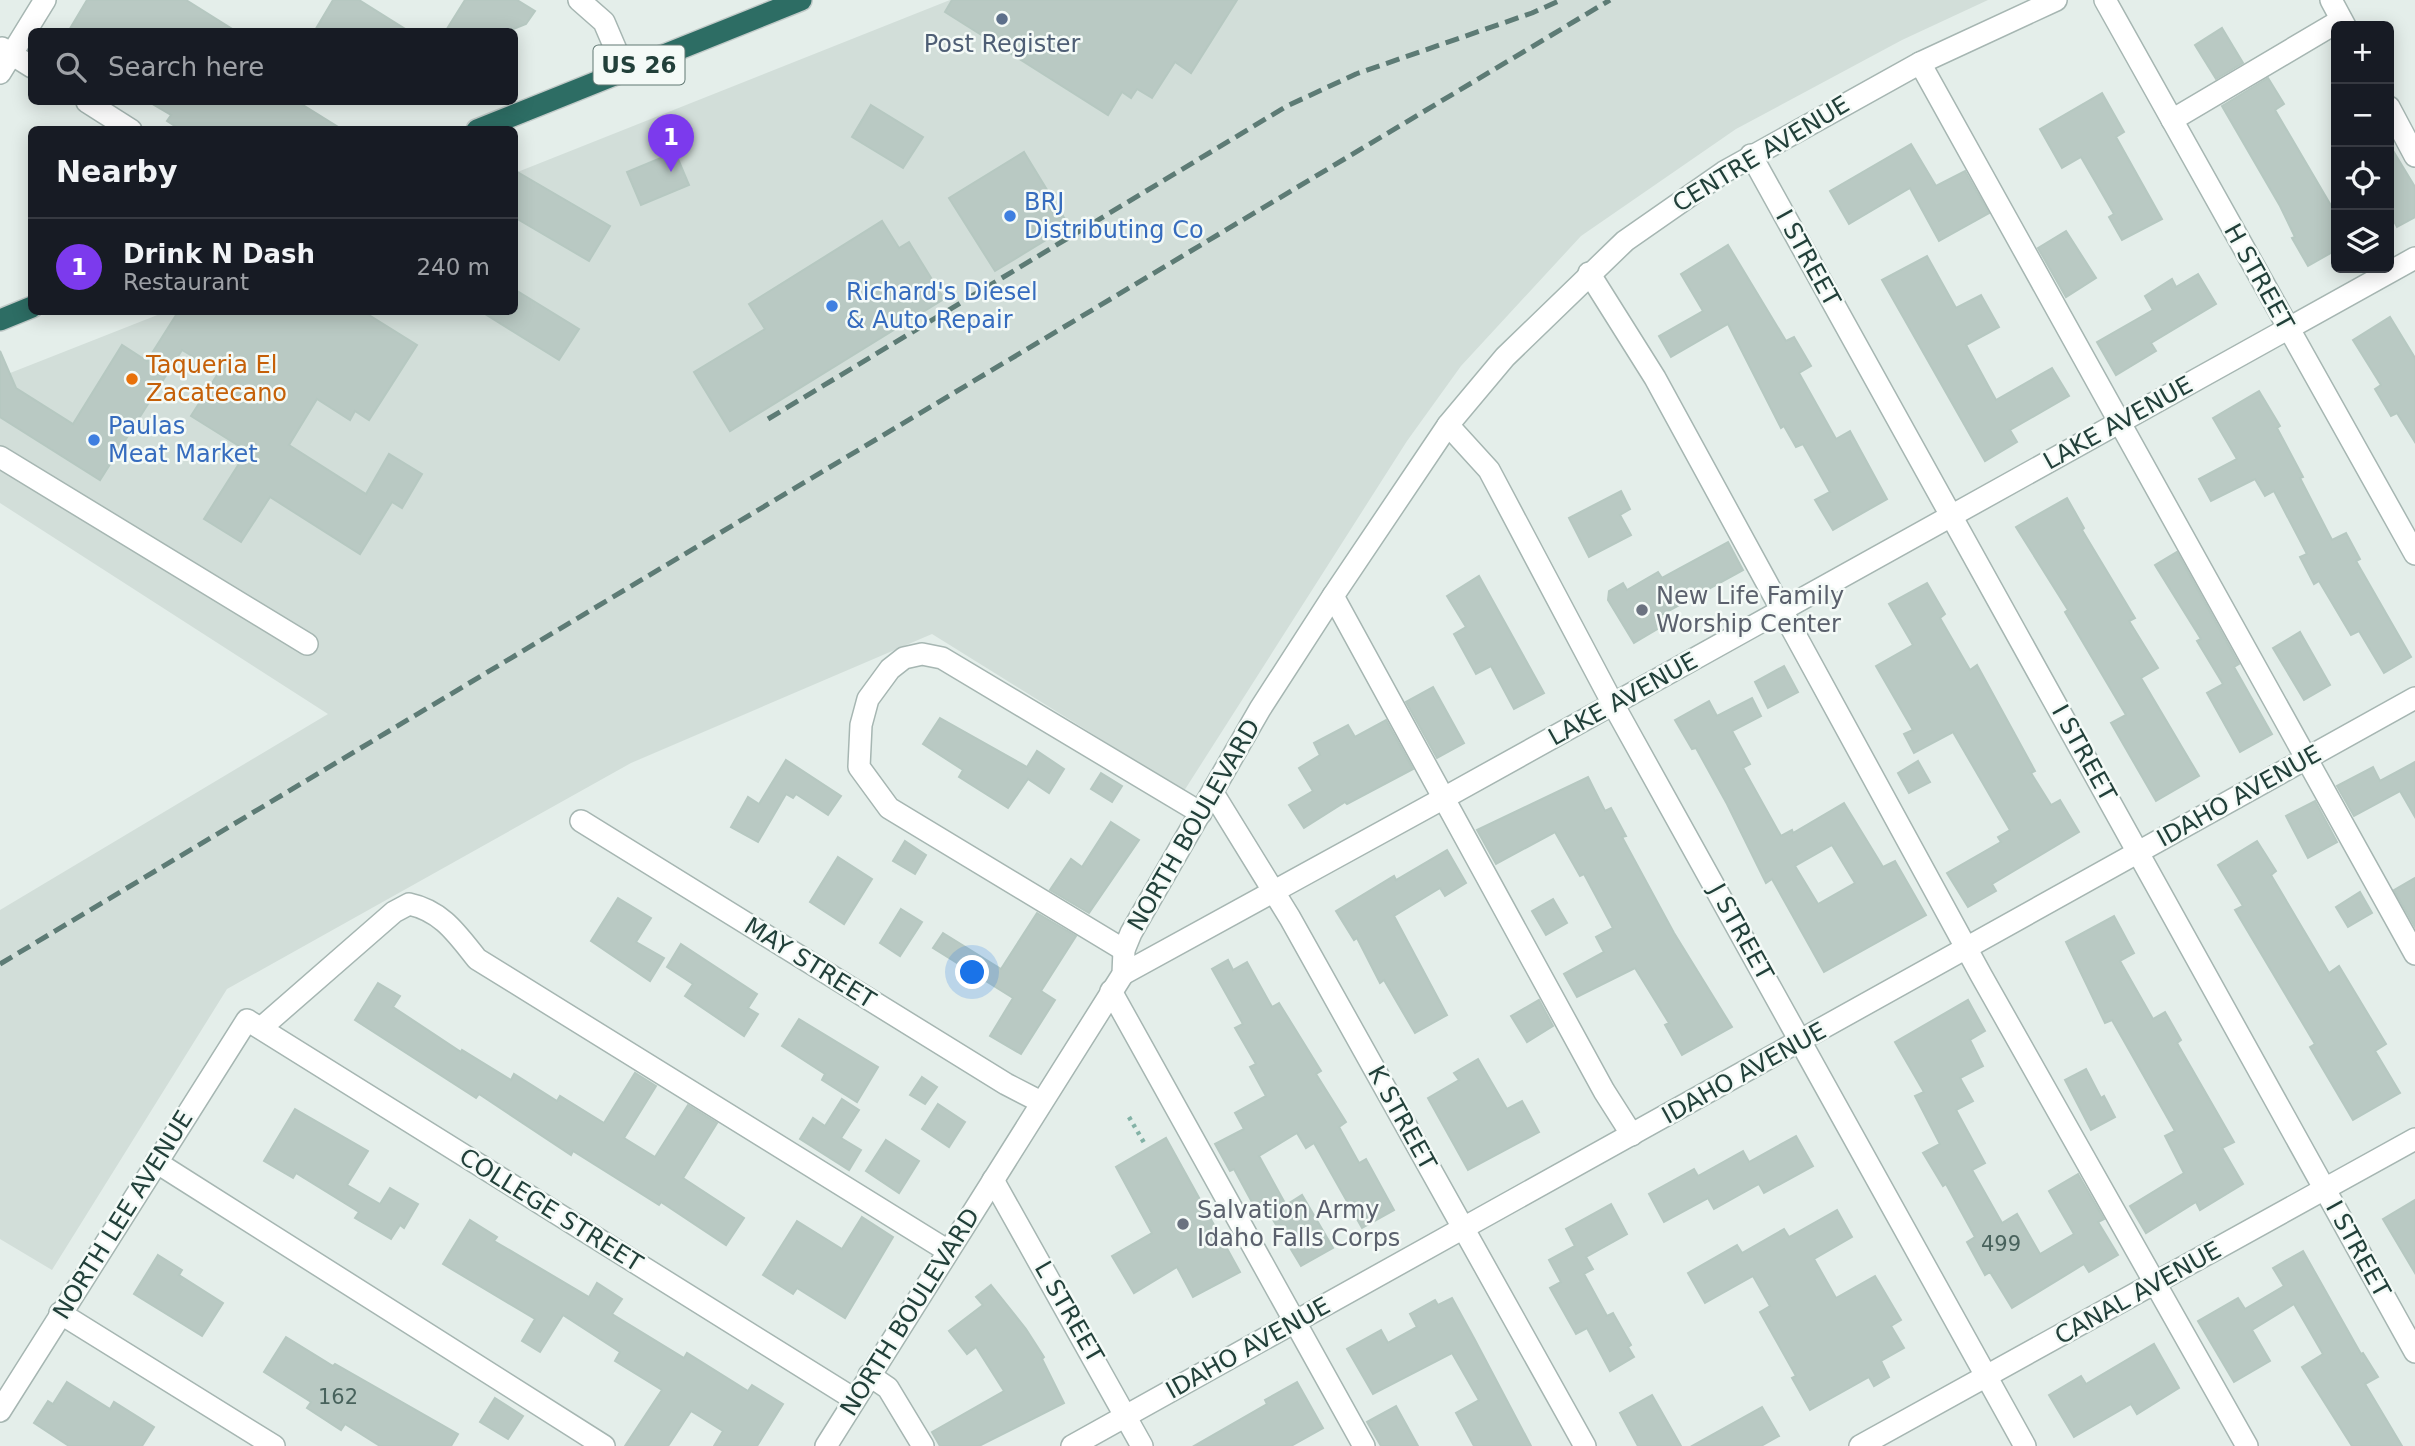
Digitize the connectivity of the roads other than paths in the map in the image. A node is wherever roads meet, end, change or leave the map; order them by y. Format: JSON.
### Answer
{"nodes":[{"id":1,"x":45,"y":0,"type":"edge"},
{"id":2,"x":579,"y":0,"type":"edge"},
{"id":3,"x":801,"y":0,"type":"edge"},
{"id":4,"x":2056,"y":0,"type":"edge"},
{"id":5,"x":2105,"y":0,"type":"edge"},
{"id":6,"x":2330,"y":0,"type":"edge"},
{"id":7,"x":2342,"y":21,"type":"edge"},
{"id":8,"x":2331,"y":30,"type":"edge"},
{"id":9,"x":6,"y":51,"type":"edge"},
{"id":10,"x":1920,"y":63,"type":"junction"},
{"id":11,"x":28,"y":65,"type":"edge"},
{"id":12,"x":625,"y":71,"type":"junction"},
{"id":13,"x":0,"y":73,"type":"edge"},
{"id":14,"x":91,"y":105,"type":"edge"},
{"id":15,"x":2394,"y":116,"type":"edge"},
{"id":16,"x":2172,"y":120,"type":"junction"},
{"id":17,"x":125,"y":126,"type":"edge"},
{"id":18,"x":487,"y":126,"type":"edge"},
{"id":19,"x":1751,"y":155,"type":"junction"},
{"id":20,"x":2415,"y":156,"type":"edge"},
{"id":21,"x":2415,"y":258,"type":"edge"},
{"id":22,"x":1589,"y":273,"type":"junction"},
{"id":23,"x":28,"y":309,"type":"edge"},
{"id":24,"x":0,"y":320,"type":"edge"},
{"id":25,"x":2288,"y":329,"type":"junction"},
{"id":26,"x":2120,"y":422,"type":"junction"},
{"id":27,"x":1448,"y":425,"type":"junction"},
{"id":28,"x":0,"y":457,"type":"edge"},
{"id":29,"x":1952,"y":516,"type":"junction"},
{"id":30,"x":2415,"y":554,"type":"edge"},
{"id":31,"x":1334,"y":596,"type":"junction"},
{"id":32,"x":1783,"y":610,"type":"junction"},
{"id":33,"x":307,"y":645,"type":"dead end"},
{"id":34,"x":2415,"y":698,"type":"edge"},
{"id":35,"x":1613,"y":704,"type":"junction"},
{"id":36,"x":2306,"y":759,"type":"junction"},
{"id":37,"x":1213,"y":793,"type":"junction"},
{"id":38,"x":1444,"y":799,"type":"junction"},
{"id":39,"x":1200,"y":813,"type":"junction"},
{"id":40,"x":581,"y":821,"type":"dead end"},
{"id":41,"x":2139,"y":852,"type":"junction"},
{"id":42,"x":1274,"y":891,"type":"junction"},
{"id":43,"x":1966,"y":948,"type":"junction"},
{"id":44,"x":1124,"y":950,"type":"junction"},
{"id":45,"x":2415,"y":954,"type":"edge"},
{"id":46,"x":1117,"y":982,"type":"junction"},
{"id":47,"x":254,"y":1024,"type":"junction"},
{"id":48,"x":1802,"y":1041,"type":"junction"},
{"id":49,"x":1041,"y":1102,"type":"junction"},
{"id":50,"x":1633,"y":1135,"type":"junction"},
{"id":51,"x":2415,"y":1139,"type":"edge"},
{"id":52,"x":156,"y":1162,"type":"junction"},
{"id":53,"x":993,"y":1180,"type":"junction"},
{"id":54,"x":2325,"y":1189,"type":"junction"},
{"id":55,"x":1464,"y":1228,"type":"junction"},
{"id":56,"x":948,"y":1251,"type":"junction"},
{"id":57,"x":2156,"y":1283,"type":"junction"},
{"id":58,"x":60,"y":1313,"type":"junction"},
{"id":59,"x":1295,"y":1321,"type":"junction"},
{"id":60,"x":2415,"y":1352,"type":"edge"},
{"id":61,"x":869,"y":1375,"type":"junction"},
{"id":62,"x":1986,"y":1377,"type":"junction"},
{"id":63,"x":854,"y":1399,"type":"junction"},
{"id":64,"x":0,"y":1411,"type":"edge"},
{"id":65,"x":1127,"y":1416,"type":"junction"},
{"id":66,"x":274,"y":1446,"type":"edge"},
{"id":67,"x":604,"y":1446,"type":"edge"},
{"id":68,"x":825,"y":1446,"type":"edge"},
{"id":69,"x":923,"y":1446,"type":"edge"},
{"id":70,"x":1072,"y":1446,"type":"edge"},
{"id":71,"x":1142,"y":1446,"type":"edge"},
{"id":72,"x":1364,"y":1446,"type":"edge"},
{"id":73,"x":1585,"y":1446,"type":"edge"},
{"id":74,"x":1860,"y":1446,"type":"edge"},
{"id":75,"x":2025,"y":1446,"type":"edge"},
{"id":76,"x":2247,"y":1446,"type":"edge"}],
"edges":[{"from":1,"to":9,"type":"street"},
{"from":2,"to":12,"type":"street"},
{"from":3,"to":12,"type":"highway","number":"US 26"},
{"from":4,"to":10,"type":"street","name":"CENTRE AVENUE"},
{"from":5,"to":16,"type":"street","name":"H STREET"},
{"from":6,"to":7,"type":"street"},
{"from":8,"to":16,"type":"street"},
{"from":9,"to":11,"type":"street"},
{"from":9,"to":13,"type":"street"},
{"from":10,"to":19,"type":"street","name":"CENTRE AVENUE"},
{"from":10,"to":26,"type":"street"},
{"from":12,"to":18,"type":"highway","number":"US 26"},
{"from":14,"to":17,"type":"street"},
{"from":15,"to":20,"type":"street"},
{"from":16,"to":25,"type":"street","name":"H STREET"},
{"from":19,"to":22,"type":"street","name":"CENTRE AVENUE"},
{"from":19,"to":29,"type":"street","name":"I STREET"},
{"from":21,"to":25,"type":"street","name":"LAKE AVENUE"},
{"from":22,"to":27,"type":"street","name":"CENTRE AVENUE"},
{"from":22,"to":32,"type":"street"},
{"from":23,"to":24,"type":"highway"},
{"from":25,"to":26,"type":"street","name":"LAKE AVENUE"},
{"from":25,"to":30,"type":"street","name":"H STREET"},
{"from":26,"to":29,"type":"street","name":"LAKE AVENUE"},
{"from":26,"to":36,"type":"street"},
{"from":27,"to":31,"type":"street","name":"NORTH BOULEVARD"},
{"from":27,"to":35,"type":"street","name":"J STREET"},
{"from":28,"to":33,"type":"street"},
{"from":29,"to":32,"type":"street","name":"LAKE AVENUE"},
{"from":29,"to":41,"type":"street","name":"I STREET"},
{"from":31,"to":37,"type":"street","name":"NORTH BOULEVARD"},
{"from":31,"to":38,"type":"street"},
{"from":32,"to":35,"type":"street","name":"LAKE AVENUE"},
{"from":32,"to":43,"type":"street"},
{"from":34,"to":36,"type":"street","name":"IDAHO AVENUE"},
{"from":35,"to":38,"type":"street","name":"LAKE AVENUE"},
{"from":35,"to":48,"type":"street","name":"J STREET"},
{"from":36,"to":41,"type":"street","name":"IDAHO AVENUE"},
{"from":36,"to":45,"type":"street"},
{"from":37,"to":39,"type":"street","name":"NORTH BOULEVARD"},
{"from":37,"to":42,"type":"street","name":"K STREET"},
{"from":38,"to":42,"type":"street","name":"LAKE AVENUE"},
{"from":38,"to":50,"type":"street"},
{"from":39,"to":44,"type":"street","name":"NORTH BOULEVARD"},
{"from":39,"to":44,"type":"street"},
{"from":40,"to":49,"type":"street","name":"MAY STREET"},
{"from":41,"to":43,"type":"street","name":"IDAHO AVENUE"},
{"from":41,"to":54,"type":"street","name":"I STREET"},
{"from":42,"to":46,"type":"street","name":"LAKE AVENUE"},
{"from":42,"to":55,"type":"street","name":"K STREET"},
{"from":43,"to":48,"type":"street","name":"IDAHO AVENUE"},
{"from":43,"to":57,"type":"street"},
{"from":44,"to":46,"type":"street","name":"NORTH BOULEVARD"},
{"from":46,"to":49,"type":"street","name":"NORTH BOULEVARD"},
{"from":46,"to":59,"type":"street"},
{"from":47,"to":52,"type":"street","name":"NORTH LEE AVENUE"},
{"from":47,"to":56,"type":"street","name":"NORTH LEE AVENUE"},
{"from":47,"to":63,"type":"street","name":"COLLEGE STREET"},
{"from":48,"to":50,"type":"street","name":"IDAHO AVENUE"},
{"from":48,"to":62,"type":"street","name":"J STREET"},
{"from":49,"to":53,"type":"street","name":"NORTH BOULEVARD"},
{"from":50,"to":55,"type":"street","name":"IDAHO AVENUE"},
{"from":51,"to":54,"type":"street","name":"CANAL AVENUE"},
{"from":52,"to":58,"type":"street","name":"NORTH LEE AVENUE"},
{"from":52,"to":67,"type":"street"},
{"from":53,"to":56,"type":"street","name":"NORTH BOULEVARD"},
{"from":53,"to":65,"type":"street","name":"L STREET"},
{"from":54,"to":57,"type":"street","name":"CANAL AVENUE"},
{"from":54,"to":60,"type":"street","name":"I STREET"},
{"from":55,"to":59,"type":"street","name":"IDAHO AVENUE"},
{"from":55,"to":73,"type":"street","name":"K STREET"},
{"from":56,"to":61,"type":"street","name":"NORTH BOULEVARD"},
{"from":57,"to":62,"type":"street","name":"CANAL AVENUE"},
{"from":57,"to":76,"type":"street"},
{"from":58,"to":64,"type":"street","name":"NORTH LEE AVENUE"},
{"from":58,"to":66,"type":"street"},
{"from":59,"to":65,"type":"street","name":"IDAHO AVENUE"},
{"from":59,"to":72,"type":"street"},
{"from":61,"to":63,"type":"street","name":"NORTH BOULEVARD"},
{"from":61,"to":69,"type":"street"},
{"from":62,"to":74,"type":"street","name":"CANAL AVENUE"},
{"from":62,"to":75,"type":"street","name":"J STREET"},
{"from":63,"to":68,"type":"street","name":"NORTH BOULEVARD"},
{"from":65,"to":70,"type":"street","name":"IDAHO AVENUE"},
{"from":65,"to":71,"type":"street","name":"L STREET"}]}
